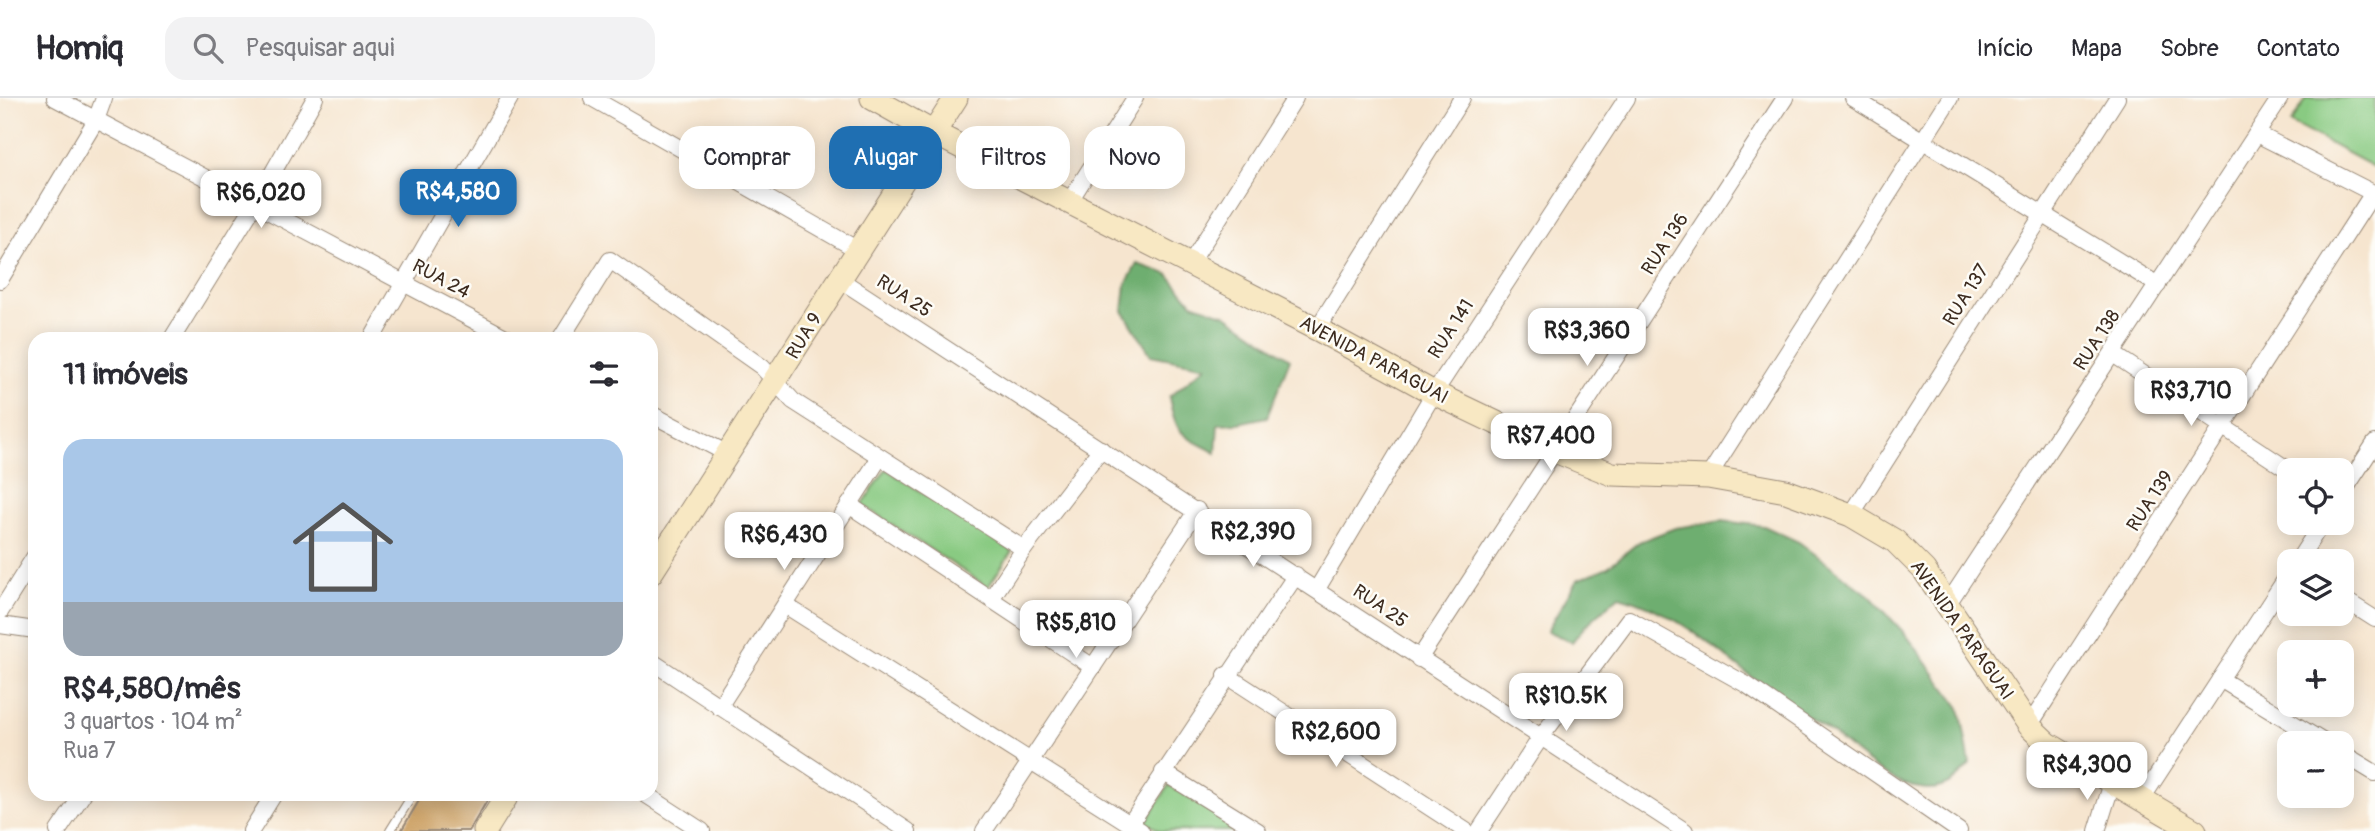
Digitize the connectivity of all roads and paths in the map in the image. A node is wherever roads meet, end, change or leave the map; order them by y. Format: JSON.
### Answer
{"nodes":[{"id":1,"x":55,"y":98,"type":"edge"},
{"id":2,"x":104,"y":98,"type":"edge"},
{"id":3,"x":315,"y":98,"type":"edge"},
{"id":4,"x":510,"y":98,"type":"edge"},
{"id":5,"x":592,"y":98,"type":"edge"},
{"id":6,"x":872,"y":98,"type":"edge"},
{"id":7,"x":956,"y":98,"type":"edge"},
{"id":8,"x":1135,"y":98,"type":"edge"},
{"id":9,"x":1295,"y":98,"type":"edge"},
{"id":10,"x":1462,"y":98,"type":"edge"},
{"id":11,"x":1627,"y":98,"type":"edge"},
{"id":12,"x":1784,"y":98,"type":"edge"},
{"id":13,"x":1853,"y":98,"type":"edge"},
{"id":14,"x":1951,"y":98,"type":"edge"},
{"id":15,"x":2117,"y":98,"type":"edge"},
{"id":16,"x":2280,"y":98,"type":"edge"},
{"id":17,"x":96,"y":120,"type":"junction"},
{"id":18,"x":922,"y":126,"type":"edge"},
{"id":19,"x":938,"y":126,"type":"edge"},
{"id":20,"x":2257,"y":134,"type":"junction"},
{"id":21,"x":942,"y":137,"type":"edge"},
{"id":22,"x":1923,"y":141,"type":"junction"},
{"id":23,"x":898,"y":189,"type":"edge"},
{"id":24,"x":2374,"y":193,"type":"edge"},
{"id":25,"x":1069,"y":202,"type":"junction"},
{"id":26,"x":255,"y":204,"type":"junction"},
{"id":27,"x":2042,"y":215,"type":"junction"},
{"id":28,"x":858,"y":250,"type":"junction"},
{"id":29,"x":1190,"y":264,"type":"junction"},
{"id":30,"x":839,"y":279,"type":"junction"},
{"id":31,"x":0,"y":280,"type":"edge"},
{"id":32,"x":405,"y":284,"type":"junction"},
{"id":33,"x":2158,"y":285,"type":"junction"},
{"id":34,"x":1317,"y":329,"type":"junction"},
{"id":35,"x":176,"y":332,"type":"edge"},
{"id":36,"x":377,"y":332,"type":"edge"},
{"id":37,"x":496,"y":332,"type":"edge"},
{"id":38,"x":565,"y":332,"type":"edge"},
{"id":39,"x":2113,"y":354,"type":"junction"},
{"id":40,"x":776,"y":382,"type":"junction"},
{"id":41,"x":1434,"y":393,"type":"junction"},
{"id":42,"x":658,"y":418,"type":"edge"},
{"id":43,"x":2223,"y":427,"type":"junction"},
{"id":44,"x":2375,"y":443,"type":"edge"},
{"id":45,"x":1101,"y":449,"type":"junction"},
{"id":46,"x":1555,"y":451,"type":"junction"},
{"id":47,"x":728,"y":454,"type":"junction"},
{"id":48,"x":880,"y":457,"type":"junction"},
{"id":49,"x":2277,"y":462,"type":"edge"},
{"id":50,"x":2354,"y":475,"type":"edge"},
{"id":51,"x":1708,"y":477,"type":"junction"},
{"id":52,"x":849,"y":505,"type":"junction"},
{"id":53,"x":1197,"y":510,"type":"junction"},
{"id":54,"x":1851,"y":515,"type":"junction"},
{"id":55,"x":1024,"y":549,"type":"junction"},
{"id":56,"x":658,"y":562,"type":"edge"},
{"id":57,"x":28,"y":567,"type":"edge"},
{"id":58,"x":1296,"y":575,"type":"junction"},
{"id":59,"x":1317,"y":589,"type":"junction"},
{"id":60,"x":2277,"y":592,"type":"edge"},
{"id":61,"x":991,"y":599,"type":"junction"},
{"id":62,"x":785,"y":605,"type":"junction"},
{"id":63,"x":1947,"y":605,"type":"junction"},
{"id":64,"x":2354,"y":606,"type":"edge"},
{"id":65,"x":0,"y":612,"type":"edge"},
{"id":66,"x":2375,"y":619,"type":"edge"},
{"id":67,"x":0,"y":625,"type":"edge"},
{"id":68,"x":28,"y":629,"type":"edge"},
{"id":69,"x":1419,"y":659,"type":"junction"},
{"id":70,"x":658,"y":667,"type":"edge"},
{"id":71,"x":1093,"y":667,"type":"junction"},
{"id":72,"x":1226,"y":675,"type":"junction"},
{"id":73,"x":2220,"y":679,"type":"junction"},
{"id":74,"x":719,"y":706,"type":"junction"},
{"id":75,"x":2029,"y":726,"type":"junction"},
{"id":76,"x":2306,"y":731,"type":"edge"},
{"id":77,"x":1541,"y":737,"type":"junction"},
{"id":78,"x":2354,"y":760,"type":"edge"},
{"id":79,"x":1031,"y":761,"type":"junction"},
{"id":80,"x":1163,"y":772,"type":"junction"},
{"id":81,"x":2375,"y":773,"type":"edge"},
{"id":82,"x":2112,"y":783,"type":"junction"},
{"id":83,"x":2141,"y":800,"type":"junction"},
{"id":84,"x":78,"y":801,"type":"edge"},
{"id":85,"x":270,"y":801,"type":"edge"},
{"id":86,"x":409,"y":801,"type":"edge"},
{"id":87,"x":504,"y":801,"type":"edge"},
{"id":88,"x":656,"y":801,"type":"edge"},
{"id":89,"x":1135,"y":828,"type":"edge"},
{"id":90,"x":58,"y":831,"type":"edge"},
{"id":91,"x":251,"y":831,"type":"edge"},
{"id":92,"x":390,"y":831,"type":"edge"},
{"id":93,"x":485,"y":831,"type":"edge"},
{"id":94,"x":702,"y":831,"type":"edge"},
{"id":95,"x":908,"y":831,"type":"edge"},
{"id":96,"x":984,"y":831,"type":"edge"},
{"id":97,"x":1258,"y":831,"type":"edge"},
{"id":98,"x":1466,"y":831,"type":"edge"},
{"id":99,"x":1479,"y":831,"type":"edge"},
{"id":100,"x":1685,"y":831,"type":"edge"},
{"id":101,"x":1959,"y":831,"type":"edge"},
{"id":102,"x":2097,"y":831,"type":"edge"},
{"id":103,"x":2195,"y":831,"type":"edge"}],
"edges":[{"from":1,"to":17,"type":"street","name":"RUA 24"},
{"from":2,"to":17,"type":"street"},
{"from":3,"to":26,"type":"street"},
{"from":4,"to":32,"type":"street"},
{"from":5,"to":28,"type":"street"},
{"from":6,"to":18,"type":"street","name":"AVENIDA PARAGUAI"},
{"from":7,"to":19,"type":"street","name":"RUA 9"},
{"from":8,"to":25,"type":"street"},
{"from":9,"to":29,"type":"street"},
{"from":10,"to":34,"type":"street"},
{"from":11,"to":41,"type":"street","name":"RUA 141"},
{"from":12,"to":46,"type":"street","name":"RUA 136"},
{"from":13,"to":22,"type":"street"},
{"from":14,"to":22,"type":"street"},
{"from":15,"to":27,"type":"street","name":"RUA 137"},
{"from":16,"to":20,"type":"street","name":"RUA 138"},
{"from":17,"to":26,"type":"street","name":"RUA 24"},
{"from":17,"to":31,"type":"street"},
{"from":20,"to":24,"type":"street"},
{"from":20,"to":33,"type":"street","name":"RUA 138"},
{"from":21,"to":25,"type":"street","name":"AVENIDA PARAGUAI"},
{"from":22,"to":27,"type":"street"},
{"from":22,"to":51,"type":"street"},
{"from":23,"to":28,"type":"street","name":"RUA 9"},
{"from":24,"to":43,"type":"street","name":"RUA 139"},
{"from":25,"to":29,"type":"street","name":"AVENIDA PARAGUAI"},
{"from":26,"to":32,"type":"street","name":"RUA 24"},
{"from":26,"to":35,"type":"street"},
{"from":27,"to":33,"type":"street"},
{"from":27,"to":54,"type":"street","name":"RUA 137"},
{"from":28,"to":30,"type":"street","name":"RUA 9"},
{"from":29,"to":34,"type":"street","name":"AVENIDA PARAGUAI"},
{"from":30,"to":40,"type":"street","name":"RUA 9"},
{"from":30,"to":45,"type":"street","name":"RUA 25"},
{"from":32,"to":36,"type":"street"},
{"from":32,"to":37,"type":"street","name":"RUA 24"},
{"from":33,"to":39,"type":"street","name":"RUA 138"},
{"from":34,"to":41,"type":"street","name":"AVENIDA PARAGUAI"},
{"from":38,"to":40,"type":"street"},
{"from":39,"to":43,"type":"street"},
{"from":39,"to":63,"type":"street","name":"RUA 138"},
{"from":40,"to":47,"type":"street","name":"RUA 9"},
{"from":40,"to":48,"type":"street"},
{"from":41,"to":46,"type":"street","name":"AVENIDA PARAGUAI"},
{"from":41,"to":59,"type":"street","name":"RUA 141"},
{"from":42,"to":47,"type":"street"},
{"from":43,"to":49,"type":"street"},
{"from":43,"to":75,"type":"street","name":"RUA 139"},
{"from":44,"to":50,"type":"street"},
{"from":45,"to":53,"type":"street","name":"RUA 25"},
{"from":45,"to":55,"type":"street"},
{"from":46,"to":51,"type":"street","name":"AVENIDA PARAGUAI"},
{"from":46,"to":69,"type":"street","name":"RUA 136"},
{"from":47,"to":56,"type":"street","name":"RUA 9"},
{"from":48,"to":52,"type":"street"},
{"from":48,"to":55,"type":"street"},
{"from":51,"to":54,"type":"street","name":"AVENIDA PARAGUAI"},
{"from":52,"to":61,"type":"street"},
{"from":52,"to":62,"type":"street"},
{"from":53,"to":58,"type":"street","name":"RUA 25"},
{"from":53,"to":71,"type":"street"},
{"from":54,"to":63,"type":"street","name":"AVENIDA PARAGUAI"},
{"from":55,"to":61,"type":"street"},
{"from":57,"to":65,"type":"street"},
{"from":58,"to":59,"type":"street","name":"RUA 25"},
{"from":58,"to":72,"type":"street"},
{"from":59,"to":69,"type":"street","name":"RUA 25"},
{"from":60,"to":73,"type":"street"},
{"from":61,"to":71,"type":"street"},
{"from":62,"to":74,"type":"street"},
{"from":62,"to":79,"type":"street"},
{"from":63,"to":75,"type":"street","name":"AVENIDA PARAGUAI"},
{"from":64,"to":66,"type":"street"},
{"from":67,"to":68,"type":"street"},
{"from":69,"to":77,"type":"street","name":"RUA 25"},
{"from":70,"to":74,"type":"street"},
{"from":71,"to":79,"type":"street"},
{"from":72,"to":80,"type":"street"},
{"from":72,"to":98,"type":"street"},
{"from":73,"to":76,"type":"street"},
{"from":73,"to":83,"type":"street"},
{"from":74,"to":95,"type":"street"},
{"from":75,"to":82,"type":"street","name":"AVENIDA PARAGUAI"},
{"from":77,"to":99,"type":"street"},
{"from":77,"to":100,"type":"street","name":"RUA 25"},
{"from":77,"to":101,"type":"street"},
{"from":78,"to":81,"type":"street"},
{"from":79,"to":89,"type":"street"},
{"from":79,"to":96,"type":"street"},
{"from":80,"to":89,"type":"street"},
{"from":80,"to":97,"type":"street"},
{"from":82,"to":83,"type":"street","name":"AVENIDA PARAGUAI"},
{"from":82,"to":102,"type":"street"},
{"from":83,"to":103,"type":"street","name":"AVENIDA PARAGUAI"},
{"from":84,"to":90,"type":"street"},
{"from":85,"to":91,"type":"street"},
{"from":86,"to":92,"type":"lane"},
{"from":87,"to":93,"type":"street"},
{"from":88,"to":94,"type":"street"}]}
